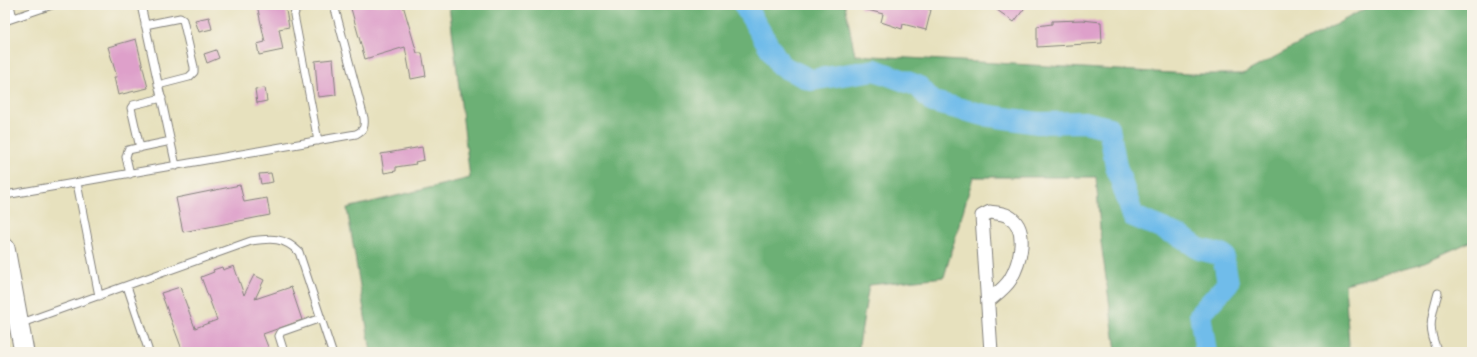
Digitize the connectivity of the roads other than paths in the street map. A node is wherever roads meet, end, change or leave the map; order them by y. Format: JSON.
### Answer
{"nodes":[{"id":1,"x":10,"y":5,"type":"edge"},
{"id":2,"x":52,"y":5,"type":"edge"},
{"id":3,"x":141,"y":5,"type":"edge"},
{"id":4,"x":311,"y":5,"type":"edge"},
{"id":5,"x":334,"y":5,"type":"edge"},
{"id":6,"x":13,"y":18,"type":"junction"},
{"id":7,"x":5,"y":21,"type":"edge"},
{"id":8,"x":145,"y":25,"type":"junction"},
{"id":9,"x":158,"y":85,"type":"junction"},
{"id":10,"x":162,"y":98,"type":"junction"},
{"id":11,"x":170,"y":141,"type":"junction"},
{"id":12,"x":318,"y":141,"type":"junction"},
{"id":13,"x":140,"y":148,"type":"junction"},
{"id":14,"x":176,"y":166,"type":"junction"},
{"id":15,"x":130,"y":174,"type":"junction"},
{"id":16,"x":77,"y":183,"type":"junction"},
{"id":17,"x":5,"y":195,"type":"edge"},
{"id":18,"x":5,"y":248,"type":"edge"},
{"id":19,"x":127,"y":286,"type":"junction"},
{"id":20,"x":1438,"y":293,"type":"dead end"},
{"id":21,"x":99,"y":296,"type":"junction"},
{"id":22,"x":988,"y":301,"type":"junction"},
{"id":23,"x":320,"y":318,"type":"junction"},
{"id":24,"x":19,"y":324,"type":"junction"},
{"id":25,"x":24,"y":352,"type":"edge"},
{"id":26,"x":149,"y":352,"type":"edge"},
{"id":27,"x":284,"y":352,"type":"edge"},
{"id":28,"x":332,"y":352,"type":"edge"},
{"id":29,"x":991,"y":352,"type":"edge"},
{"id":30,"x":1438,"y":352,"type":"edge"}],
"edges":[{"from":1,"to":6,"type":"lane"},
{"from":2,"to":6,"type":"lane"},
{"from":3,"to":8,"type":"lane"},
{"from":4,"to":12,"type":"lane"},
{"from":5,"to":12,"type":"lane"},
{"from":6,"to":7,"type":"lane"},
{"from":8,"to":9,"type":"lane"},
{"from":8,"to":9,"type":"lane"},
{"from":9,"to":10,"type":"lane"},
{"from":10,"to":11,"type":"lane"},
{"from":10,"to":13,"type":"lane"},
{"from":11,"to":13,"type":"lane"},
{"from":11,"to":14,"type":"lane"},
{"from":12,"to":14,"type":"lane"},
{"from":13,"to":15,"type":"lane"},
{"from":14,"to":15,"type":"lane"},
{"from":15,"to":16,"type":"lane"},
{"from":16,"to":17,"type":"lane"},
{"from":16,"to":21,"type":"lane"},
{"from":18,"to":24,"type":"main road"},
{"from":19,"to":21,"type":"lane"},
{"from":19,"to":23,"type":"lane"},
{"from":19,"to":26,"type":"lane"},
{"from":20,"to":30,"type":"lane"},
{"from":21,"to":24,"type":"lane"},
{"from":22,"to":22,"type":"street"},
{"from":22,"to":29,"type":"street"},
{"from":23,"to":27,"type":"lane"},
{"from":23,"to":28,"type":"lane"},
{"from":24,"to":25,"type":"main road"}]}
